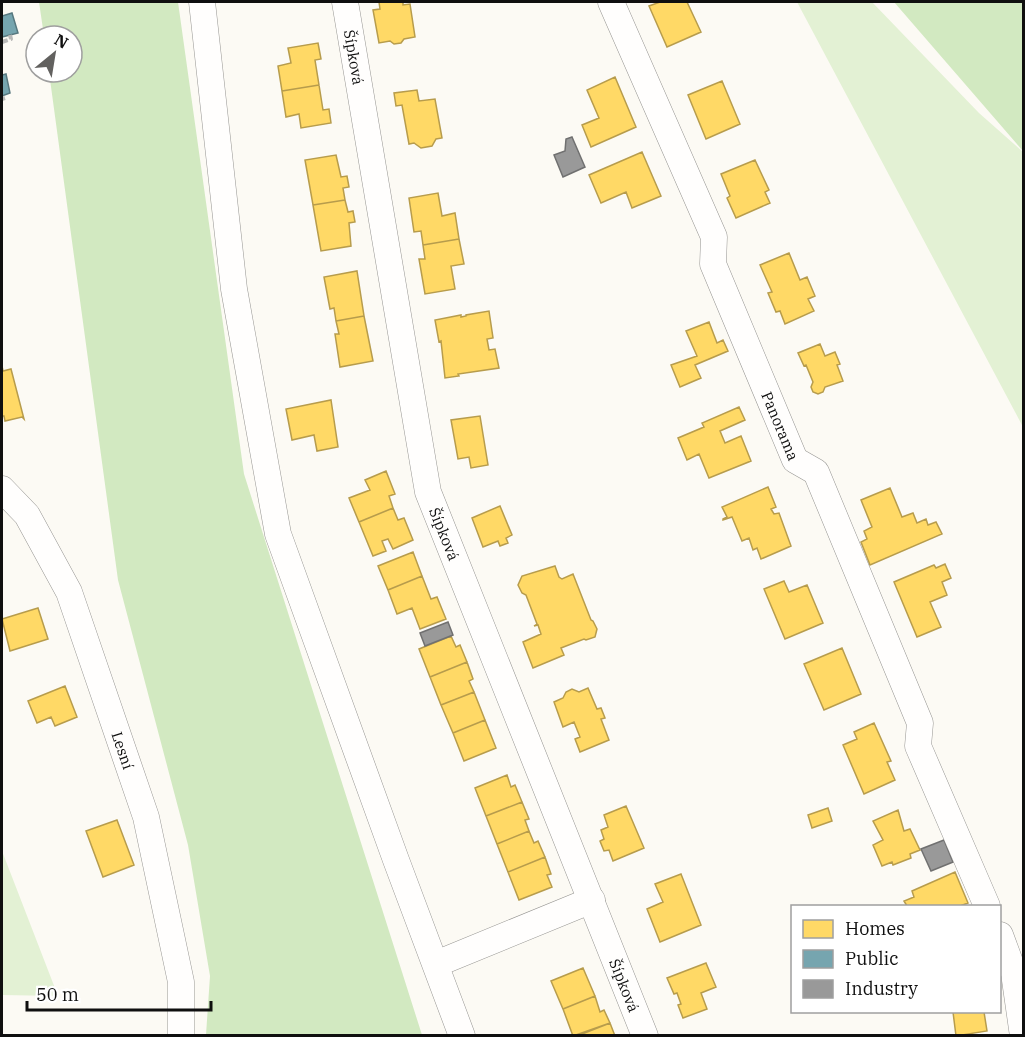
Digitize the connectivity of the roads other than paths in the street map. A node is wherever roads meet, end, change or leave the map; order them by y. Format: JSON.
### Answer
{"nodes":[{"id":1,"x":202,"y":2,"type":"edge"},
{"id":2,"x":345,"y":2,"type":"edge"},
{"id":3,"x":611,"y":2,"type":"edge"},
{"id":4,"x":2,"y":489,"type":"edge"},
{"id":5,"x":592,"y":900,"type":"junction"},
{"id":6,"x":987,"y":905,"type":"edge"},
{"id":7,"x":1001,"y":939,"type":"edge"},
{"id":8,"x":436,"y":964,"type":"junction"},
{"id":9,"x":181,"y":1035,"type":"edge"},
{"id":10,"x":462,"y":1035,"type":"edge"},
{"id":11,"x":645,"y":1035,"type":"edge"},
{"id":12,"x":1023,"y":1035,"type":"edge"}],
"edges":[{"from":1,"to":8,"type":"street"},
{"from":2,"to":5,"type":"street","name":"Šípková"},
{"from":3,"to":6,"type":"street","name":"Panorama"},
{"from":4,"to":9,"type":"street","name":"Lesní"},
{"from":5,"to":8,"type":"street"},
{"from":5,"to":11,"type":"street","name":"Šípková"},
{"from":7,"to":12,"type":"street"},
{"from":8,"to":10,"type":"street"}]}
